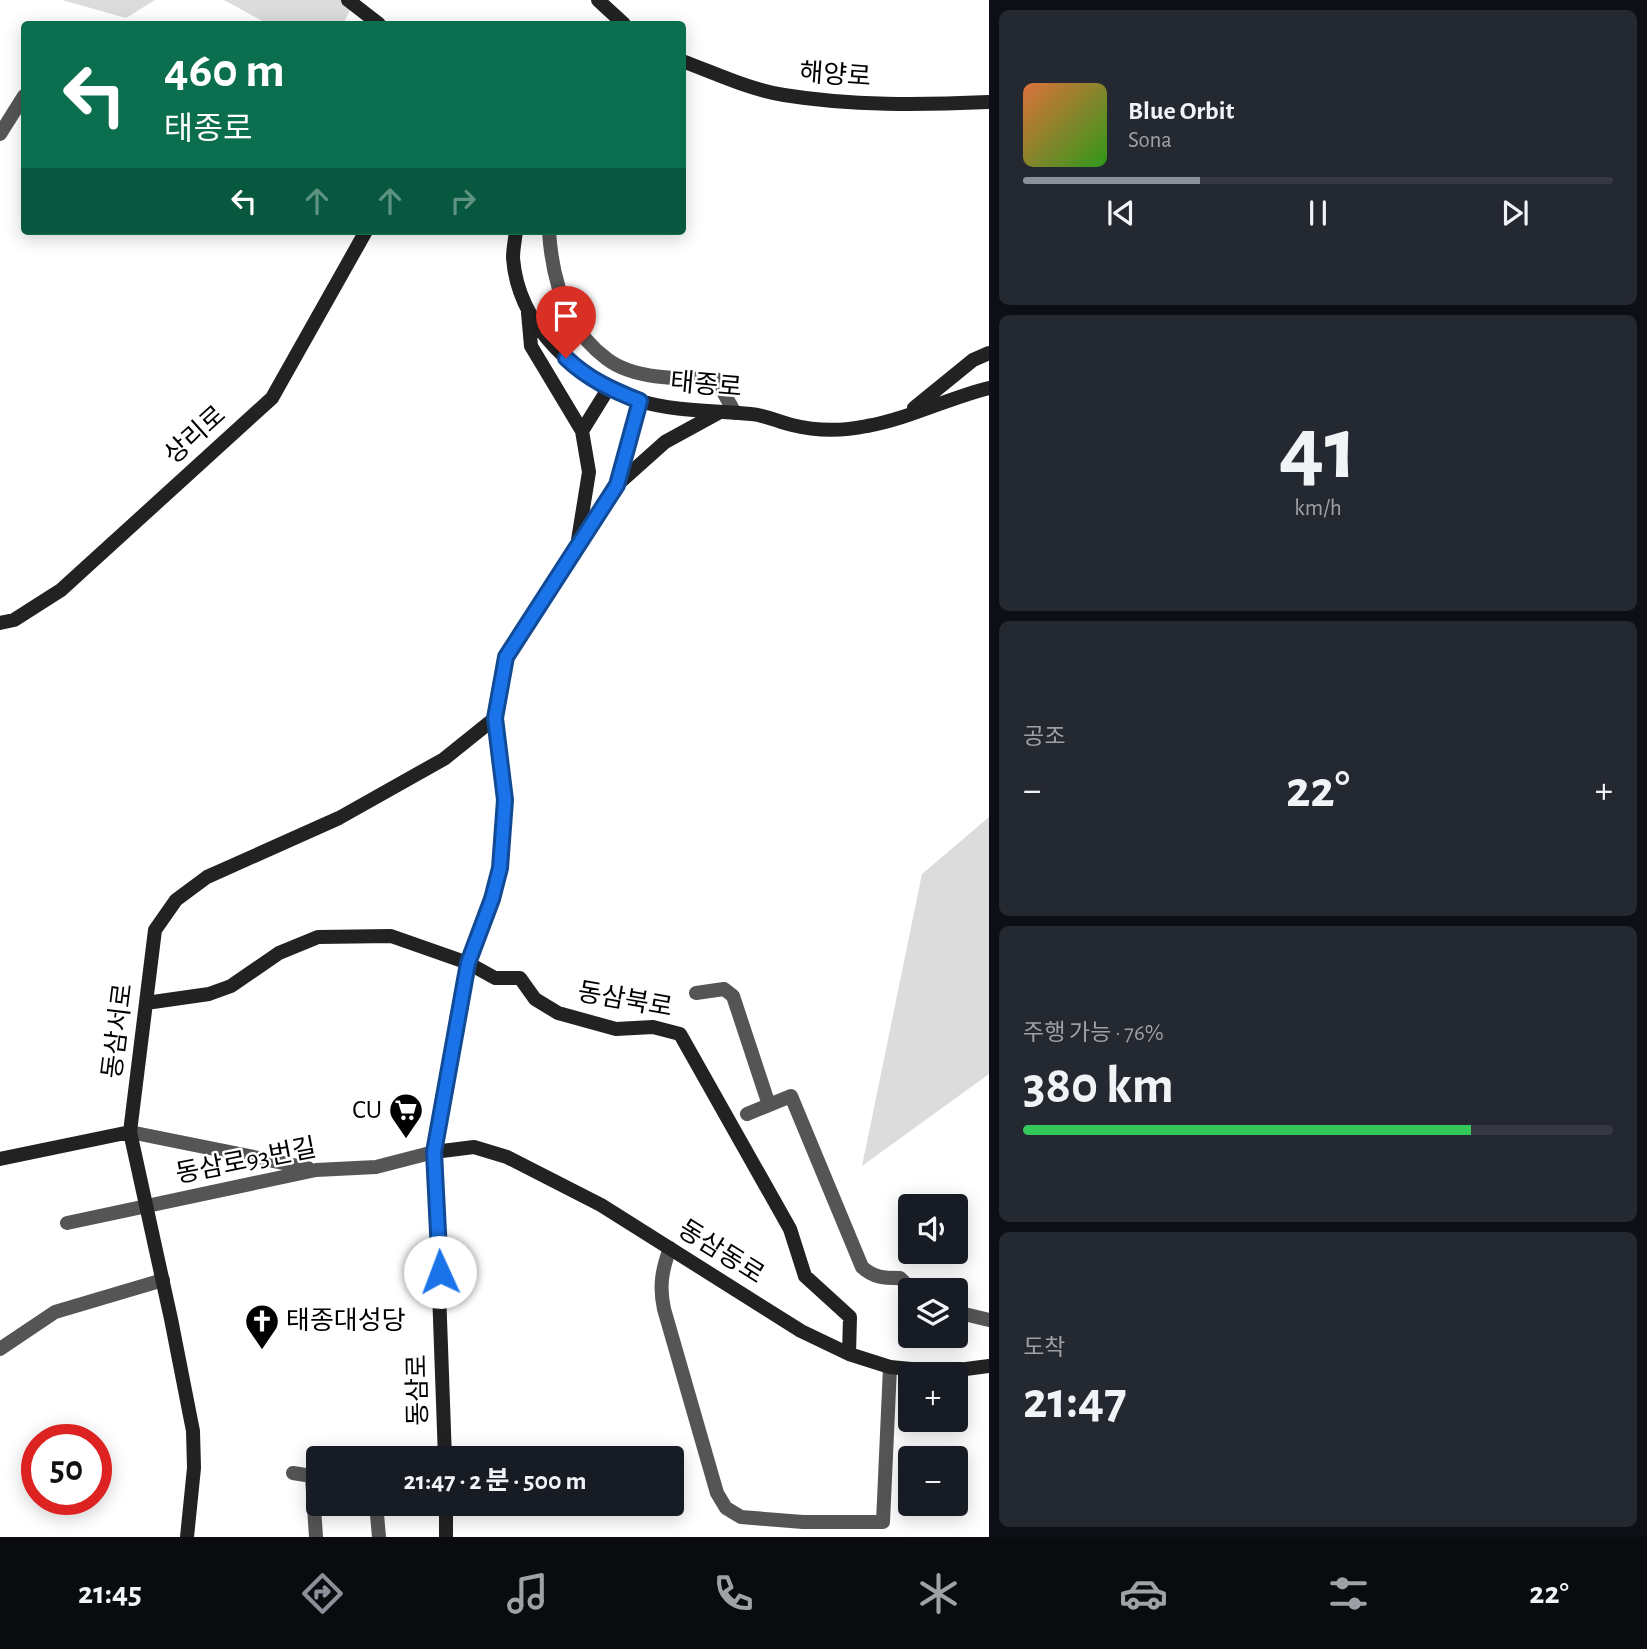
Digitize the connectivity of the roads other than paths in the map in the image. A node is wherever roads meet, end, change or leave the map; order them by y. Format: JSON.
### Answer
{"nodes":[{"id":1,"x":348,"y":0,"type":"edge"},
{"id":2,"x":597,"y":0,"type":"edge"},
{"id":3,"x":375,"y":21,"type":"edge"},
{"id":4,"x":621,"y":21,"type":"edge"},
{"id":5,"x":686,"y":62,"type":"edge"},
{"id":6,"x":21,"y":101,"type":"edge"},
{"id":7,"x":989,"y":102,"type":"edge"},
{"id":8,"x":0,"y":134,"type":"edge"},
{"id":9,"x":364,"y":235,"type":"edge"},
{"id":10,"x":516,"y":235,"type":"edge"},
{"id":11,"x":549,"y":235,"type":"edge"},
{"id":12,"x":528,"y":312,"type":"junction"},
{"id":13,"x":989,"y":353,"type":"edge"},
{"id":14,"x":973,"y":360,"type":"junction"},
{"id":15,"x":608,"y":389,"type":"junction"},
{"id":16,"x":985,"y":389,"type":"edge"},
{"id":17,"x":640,"y":401,"type":"junction"},
{"id":18,"x":728,"y":412,"type":"junction"},
{"id":19,"x":906,"y":414,"type":"junction"},
{"id":20,"x":582,"y":431,"type":"junction"},
{"id":21,"x":617,"y":485,"type":"junction"},
{"id":22,"x":576,"y":548,"type":"junction"},
{"id":23,"x":0,"y":623,"type":"edge"},
{"id":24,"x":495,"y":718,"type":"junction"},
{"id":25,"x":468,"y":963,"type":"junction"},
{"id":26,"x":696,"y":993,"type":"dead end"},
{"id":27,"x":146,"y":1003,"type":"junction"},
{"id":28,"x":769,"y":1105,"type":"junction"},
{"id":29,"x":747,"y":1114,"type":"dead end"},
{"id":30,"x":130,"y":1132,"type":"junction"},
{"id":31,"x":434,"y":1152,"type":"junction"},
{"id":32,"x":0,"y":1159,"type":"edge"},
{"id":33,"x":316,"y":1170,"type":"junction"},
{"id":34,"x":146,"y":1206,"type":"junction"},
{"id":35,"x":67,"y":1223,"type":"dead end"},
{"id":36,"x":670,"y":1248,"type":"junction"},
{"id":37,"x":898,"y":1278,"type":"edge"},
{"id":38,"x":163,"y":1280,"type":"junction"},
{"id":39,"x":968,"y":1315,"type":"edge"},
{"id":40,"x":989,"y":1320,"type":"edge"},
{"id":41,"x":0,"y":1349,"type":"edge"},
{"id":42,"x":849,"y":1354,"type":"junction"},
{"id":43,"x":989,"y":1366,"type":"edge"},
{"id":44,"x":890,"y":1367,"type":"junction"},
{"id":45,"x":445,"y":1446,"type":"edge"},
{"id":46,"x":293,"y":1473,"type":"dead end"},
{"id":47,"x":306,"y":1475,"type":"edge"},
{"id":48,"x":316,"y":1516,"type":"edge"},
{"id":49,"x":377,"y":1516,"type":"edge"},
{"id":50,"x":446,"y":1516,"type":"edge"},
{"id":51,"x":187,"y":1537,"type":"edge"},
{"id":52,"x":316,"y":1537,"type":"edge"},
{"id":53,"x":379,"y":1537,"type":"edge"},
{"id":54,"x":446,"y":1537,"type":"edge"}],
"edges":[{"from":1,"to":3,"type":"street"},
{"from":2,"to":4,"type":"street"},
{"from":5,"to":7,"type":"street","name":"해양로"},
{"from":6,"to":8,"type":"street"},
{"from":9,"to":23,"type":"street","name":"상리로"},
{"from":10,"to":12,"type":"street","name":"태종로"},
{"from":11,"to":18,"type":"street"},
{"from":12,"to":15,"type":"street","name":"태종로"},
{"from":12,"to":20,"type":"street"},
{"from":13,"to":14,"type":"street"},
{"from":14,"to":16,"type":"street"},
{"from":14,"to":19,"type":"street"},
{"from":15,"to":17,"type":"street","name":"태종로"},
{"from":15,"to":20,"type":"street"},
{"from":16,"to":19,"type":"street","name":"태종로"},
{"from":17,"to":18,"type":"street","name":"태종로"},
{"from":17,"to":21,"type":"street","name":"동삼로"},
{"from":18,"to":19,"type":"street","name":"태종로"},
{"from":18,"to":21,"type":"street"},
{"from":20,"to":22,"type":"street"},
{"from":21,"to":22,"type":"street","name":"동삼로"},
{"from":22,"to":24,"type":"street","name":"동삼로"},
{"from":24,"to":25,"type":"street","name":"동삼로"},
{"from":24,"to":27,"type":"street","name":"동삼서로"},
{"from":25,"to":27,"type":"street","name":"동삼북로"},
{"from":25,"to":31,"type":"street","name":"동삼로"},
{"from":25,"to":42,"type":"street","name":"동삼북로"},
{"from":26,"to":28,"type":"street"},
{"from":27,"to":30,"type":"street","name":"동삼서로"},
{"from":28,"to":29,"type":"street"},
{"from":28,"to":37,"type":"street"},
{"from":30,"to":32,"type":"street"},
{"from":30,"to":33,"type":"street"},
{"from":30,"to":34,"type":"street","name":"동삼서로"},
{"from":31,"to":33,"type":"street","name":"동삼로93번길"},
{"from":31,"to":36,"type":"street","name":"동삼동로"},
{"from":31,"to":45,"type":"street","name":"동삼로"},
{"from":33,"to":34,"type":"street","name":"동삼로93번길"},
{"from":34,"to":35,"type":"street","name":"동삼로93번길"},
{"from":34,"to":38,"type":"street","name":"동삼서로"},
{"from":36,"to":42,"type":"street","name":"동삼동로"},
{"from":36,"to":44,"type":"street"},
{"from":38,"to":41,"type":"street"},
{"from":38,"to":51,"type":"street","name":"동삼서로"},
{"from":39,"to":40,"type":"street"},
{"from":42,"to":44,"type":"street","name":"동삼동로"},
{"from":43,"to":44,"type":"street","name":"동삼동로"},
{"from":46,"to":47,"type":"street"},
{"from":48,"to":52,"type":"street"},
{"from":49,"to":53,"type":"street"},
{"from":50,"to":54,"type":"street"}]}
